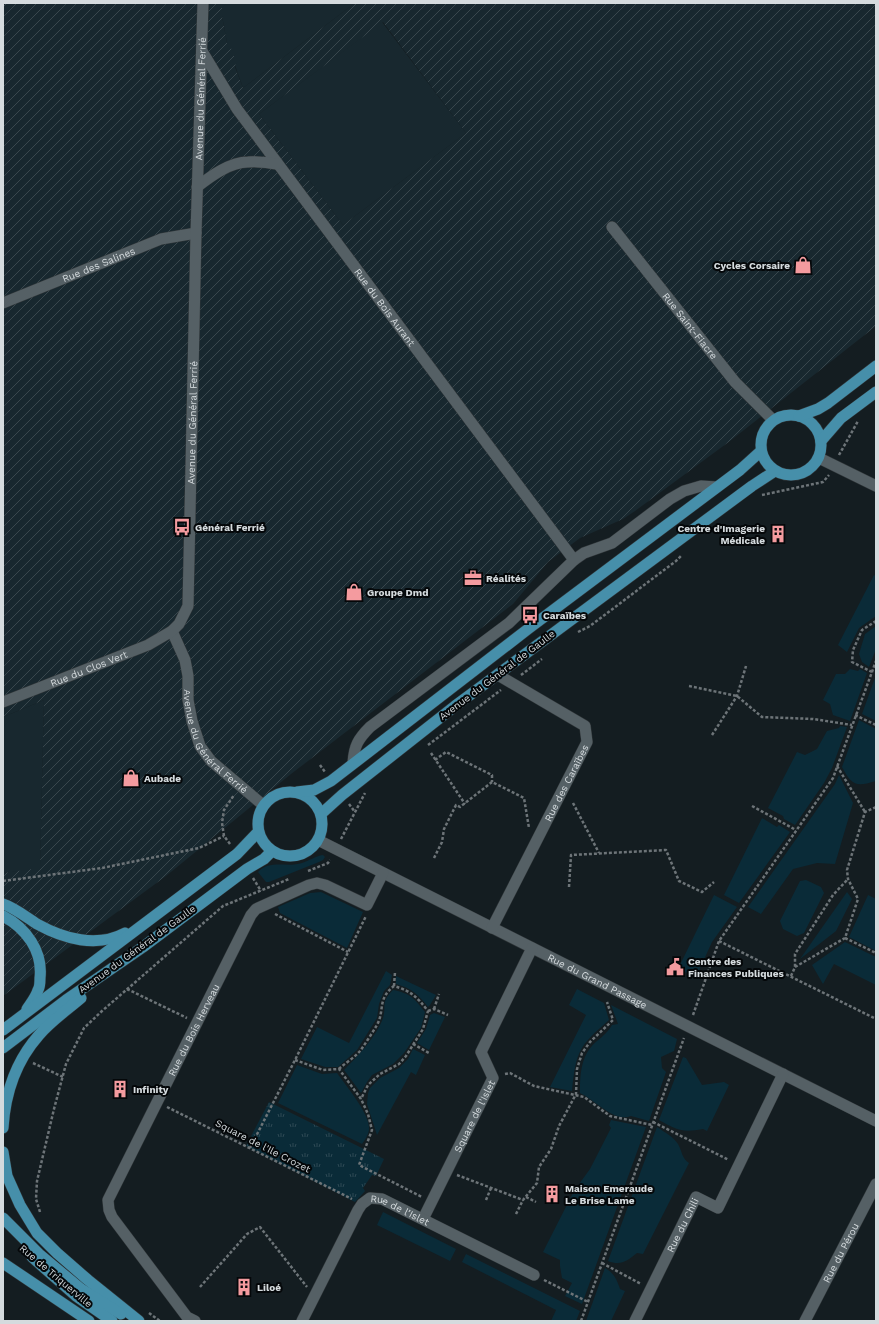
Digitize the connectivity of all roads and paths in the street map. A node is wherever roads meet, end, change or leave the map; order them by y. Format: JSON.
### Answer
{"nodes":[{"id":1,"x":203,"y":3,"type":"edge"},
{"id":2,"x":202,"y":51,"type":"junction"},
{"id":3,"x":277,"y":164,"type":"junction"},
{"id":4,"x":198,"y":187,"type":"junction"},
{"id":5,"x":612,"y":227,"type":"dead end"},
{"id":6,"x":196,"y":233,"type":"junction"},
{"id":7,"x":3,"y":303,"type":"edge"},
{"id":8,"x":876,"y":366,"type":"edge"},
{"id":9,"x":876,"y":392,"type":"edge"},
{"id":10,"x":799,"y":416,"type":"junction"},
{"id":11,"x":773,"y":420,"type":"junction"},
{"id":12,"x":858,"y":420,"type":"dead end"},
{"id":13,"x":821,"y":441,"type":"junction"},
{"id":14,"x":761,"y":451,"type":"junction"},
{"id":15,"x":819,"y":458,"type":"junction"},
{"id":16,"x":834,"y":465,"type":"junction"},
{"id":17,"x":775,"y":471,"type":"junction"},
{"id":18,"x":876,"y":486,"type":"edge"},
{"id":19,"x":717,"y":487,"type":"junction"},
{"id":20,"x":757,"y":496,"type":"dead end"},
{"id":21,"x":685,"y":551,"type":"dead end"},
{"id":22,"x":574,"y":560,"type":"junction"},
{"id":23,"x":876,"y":621,"type":"edge"},
{"id":24,"x":172,"y":631,"type":"junction"},
{"id":25,"x":577,"y":632,"type":"dead end"},
{"id":26,"x":547,"y":655,"type":"dead end"},
{"id":27,"x":876,"y":661,"type":"edge"},
{"id":28,"x":746,"y":666,"type":"dead end"},
{"id":29,"x":872,"y":672,"type":"junction"},
{"id":30,"x":498,"y":675,"type":"junction"},
{"id":31,"x":511,"y":683,"type":"junction"},
{"id":32,"x":689,"y":686,"type":"dead end"},
{"id":33,"x":737,"y":696,"type":"junction"},
{"id":34,"x":3,"y":702,"type":"edge"},
{"id":35,"x":856,"y":715,"type":"junction"},
{"id":36,"x":852,"y":724,"type":"junction"},
{"id":37,"x":876,"y":725,"type":"edge"},
{"id":38,"x":712,"y":735,"type":"dead end"},
{"id":39,"x":423,"y":749,"type":"dead end"},
{"id":40,"x":431,"y":753,"type":"dead end"},
{"id":41,"x":435,"y":760,"type":"junction"},
{"id":42,"x":353,"y":763,"type":"junction"},
{"id":43,"x":836,"y":766,"type":"junction"},
{"id":44,"x":492,"y":782,"type":"junction"},
{"id":45,"x":297,"y":792,"type":"junction"},
{"id":46,"x":366,"y":792,"type":"dead end"},
{"id":47,"x":573,"y":803,"type":"dead end"},
{"id":48,"x":465,"y":804,"type":"junction"},
{"id":49,"x":263,"y":805,"type":"junction"},
{"id":50,"x":752,"y":806,"type":"dead end"},
{"id":51,"x":876,"y":807,"type":"edge"},
{"id":52,"x":865,"y":812,"type":"junction"},
{"id":53,"x":321,"y":814,"type":"junction"},
{"id":54,"x":796,"y":830,"type":"junction"},
{"id":55,"x":258,"y":832,"type":"junction"},
{"id":56,"x":530,"y":832,"type":"dead end"},
{"id":57,"x":224,"y":836,"type":"dead end"},
{"id":58,"x":318,"y":840,"type":"junction"},
{"id":59,"x":336,"y":849,"type":"junction"},
{"id":60,"x":272,"y":851,"type":"junction"},
{"id":61,"x":599,"y":853,"type":"junction"},
{"id":62,"x":434,"y":858,"type":"dead end"},
{"id":63,"x":383,"y":873,"type":"junction"},
{"id":64,"x":301,"y":874,"type":"dead end"},
{"id":65,"x":294,"y":877,"type":"dead end"},
{"id":66,"x":848,"y":879,"type":"junction"},
{"id":67,"x":3,"y":881,"type":"edge"},
{"id":68,"x":714,"y":882,"type":"dead end"},
{"id":69,"x":570,"y":887,"type":"dead end"},
{"id":70,"x":3,"y":904,"type":"edge"},
{"id":71,"x":274,"y":913,"type":"dead end"},
{"id":72,"x":367,"y":913,"type":"dead end"},
{"id":73,"x":3,"y":916,"type":"edge"},
{"id":74,"x":147,"y":921,"type":"junction"},
{"id":75,"x":492,"y":928,"type":"junction"},
{"id":76,"x":845,"y":938,"type":"junction"},
{"id":77,"x":719,"y":941,"type":"junction"},
{"id":78,"x":143,"y":947,"type":"junction"},
{"id":79,"x":532,"y":948,"type":"junction"},
{"id":80,"x":348,"y":952,"type":"junction"},
{"id":81,"x":876,"y":953,"type":"edge"},
{"id":82,"x":795,"y":967,"type":"junction"},
{"id":83,"x":395,"y":972,"type":"dead end"},
{"id":84,"x":791,"y":976,"type":"junction"},
{"id":85,"x":394,"y":986,"type":"junction"},
{"id":86,"x":127,"y":989,"type":"junction"},
{"id":87,"x":439,"y":994,"type":"dead end"},
{"id":88,"x":607,"y":1002,"type":"dead end"},
{"id":89,"x":434,"y":1009,"type":"junction"},
{"id":90,"x":428,"y":1011,"type":"junction"},
{"id":91,"x":24,"y":1014,"type":"junction"},
{"id":92,"x":448,"y":1015,"type":"dead end"},
{"id":93,"x":876,"y":1019,"type":"edge"},
{"id":94,"x":197,"y":1023,"type":"junction"},
{"id":95,"x":688,"y":1027,"type":"junction"},
{"id":96,"x":3,"y":1030,"type":"edge"},
{"id":97,"x":413,"y":1044,"type":"junction"},
{"id":98,"x":3,"y":1048,"type":"edge"},
{"id":99,"x":429,"y":1053,"type":"dead end"},
{"id":100,"x":295,"y":1060,"type":"junction"},
{"id":101,"x":339,"y":1069,"type":"junction"},
{"id":102,"x":783,"y":1074,"type":"junction"},
{"id":103,"x":493,"y":1078,"type":"junction"},
{"id":104,"x":576,"y":1094,"type":"junction"},
{"id":105,"x":361,"y":1099,"type":"junction"},
{"id":106,"x":157,"y":1102,"type":"junction"},
{"id":107,"x":876,"y":1121,"type":"edge"},
{"id":108,"x":653,"y":1124,"type":"junction"},
{"id":109,"x":3,"y":1128,"type":"edge"},
{"id":110,"x":250,"y":1148,"type":"junction"},
{"id":111,"x":3,"y":1152,"type":"edge"},
{"id":112,"x":739,"y":1165,"type":"junction"},
{"id":113,"x":447,"y":1171,"type":"junction"},
{"id":114,"x":876,"y":1184,"type":"edge"},
{"id":115,"x":491,"y":1188,"type":"junction"},
{"id":116,"x":526,"y":1197,"type":"junction"},
{"id":117,"x":486,"y":1200,"type":"dead end"},
{"id":118,"x":523,"y":1200,"type":"junction"},
{"id":119,"x":432,"y":1202,"type":"junction"},
{"id":120,"x":536,"y":1202,"type":"dead end"},
{"id":121,"x":362,"y":1204,"type":"junction"},
{"id":122,"x":41,"y":1213,"type":"dead end"},
{"id":123,"x":516,"y":1214,"type":"dead end"},
{"id":124,"x":3,"y":1218,"type":"edge"},
{"id":125,"x":423,"y":1219,"type":"junction"},
{"id":126,"x":3,"y":1228,"type":"edge"},
{"id":127,"x":3,"y":1263,"type":"edge"},
{"id":128,"x":602,"y":1263,"type":"junction"},
{"id":129,"x":534,"y":1275,"type":"joint"},
{"id":130,"x":200,"y":1287,"type":"dead end"},
{"id":131,"x":651,"y":1289,"type":"junction"},
{"id":132,"x":317,"y":1292,"type":"junction"},
{"id":133,"x":588,"y":1302,"type":"junction"},
{"id":134,"x":144,"y":1309,"type":"dead end"},
{"id":135,"x":89,"y":1321,"type":"edge"},
{"id":136,"x":112,"y":1321,"type":"edge"},
{"id":137,"x":131,"y":1321,"type":"edge"},
{"id":138,"x":139,"y":1321,"type":"edge"},
{"id":139,"x":160,"y":1321,"type":"edge"},
{"id":140,"x":194,"y":1321,"type":"edge"},
{"id":141,"x":302,"y":1321,"type":"edge"},
{"id":142,"x":581,"y":1321,"type":"edge"},
{"id":143,"x":635,"y":1321,"type":"edge"},
{"id":144,"x":804,"y":1321,"type":"edge"}],
"edges":[{"from":1,"to":2,"type":"street","name":"Avenue du Général Ferrié"},
{"from":2,"to":3,"type":"street","name":"Rue du Bois Aurant"},
{"from":2,"to":4,"type":"street","name":"Avenue du Général Ferrié"},
{"from":3,"to":4,"type":"street"},
{"from":3,"to":22,"type":"street","name":"Rue du Bois Aurant"},
{"from":4,"to":6,"type":"street","name":"Avenue du Général Ferrié"},
{"from":5,"to":11,"type":"street","name":"Rue Saint-Fiacre"},
{"from":6,"to":7,"type":"street","name":"Rue des Salines"},
{"from":6,"to":24,"type":"street","name":"Avenue du Général Ferrié"},
{"from":8,"to":10,"type":"main road"},
{"from":9,"to":13,"type":"main road"},
{"from":10,"to":11,"type":"main road"},
{"from":10,"to":13,"type":"main road"},
{"from":11,"to":14,"type":"main road"},
{"from":12,"to":16,"type":"path"},
{"from":13,"to":15,"type":"main road"},
{"from":14,"to":17,"type":"main road"},
{"from":14,"to":19,"type":"main road","name":"Avenue du Général de Gaulle"},
{"from":15,"to":16,"type":"street"},
{"from":15,"to":17,"type":"main road"},
{"from":16,"to":18,"type":"street"},
{"from":16,"to":20,"type":"path"},
{"from":17,"to":30,"type":"main road","name":"Avenue du Général de Gaulle"},
{"from":19,"to":22,"type":"street"},
{"from":19,"to":42,"type":"main road","name":"Avenue du Général de Gaulle"},
{"from":21,"to":25,"type":"path"},
{"from":22,"to":42,"type":"street"},
{"from":23,"to":29,"type":"path"},
{"from":24,"to":34,"type":"street","name":"Rue du Clos Vert"},
{"from":24,"to":49,"type":"street","name":"Avenue du Général Ferrié"},
{"from":26,"to":31,"type":"path"},
{"from":27,"to":29,"type":"path"},
{"from":28,"to":33,"type":"path"},
{"from":29,"to":35,"type":"path"},
{"from":30,"to":31,"type":"street","name":"Rue des Caraïbes"},
{"from":30,"to":53,"type":"main road","name":"Avenue du Général de Gaulle"},
{"from":31,"to":39,"type":"path"},
{"from":31,"to":75,"type":"street","name":"Rue des Caraïbes"},
{"from":32,"to":33,"type":"path"},
{"from":33,"to":36,"type":"path"},
{"from":33,"to":38,"type":"path"},
{"from":35,"to":36,"type":"path"},
{"from":35,"to":37,"type":"path"},
{"from":36,"to":43,"type":"path"},
{"from":40,"to":41,"type":"path"},
{"from":41,"to":44,"type":"path"},
{"from":41,"to":48,"type":"path"},
{"from":42,"to":45,"type":"main road","name":"Avenue du Général de Gaulle"},
{"from":43,"to":52,"type":"path"},
{"from":43,"to":54,"type":"path"},
{"from":44,"to":48,"type":"path"},
{"from":44,"to":56,"type":"path"},
{"from":45,"to":49,"type":"main road"},
{"from":45,"to":53,"type":"main road"},
{"from":46,"to":59,"type":"path"},
{"from":47,"to":61,"type":"path"},
{"from":48,"to":62,"type":"path"},
{"from":49,"to":55,"type":"main road"},
{"from":50,"to":54,"type":"path"},
{"from":51,"to":52,"type":"path"},
{"from":52,"to":66,"type":"path"},
{"from":53,"to":58,"type":"main road"},
{"from":54,"to":77,"type":"path"},
{"from":55,"to":60,"type":"main road"},
{"from":55,"to":74,"type":"main road","name":"Avenue du Général de Gaulle"},
{"from":57,"to":67,"type":"path"},
{"from":58,"to":59,"type":"street","name":"Rue du Grand Passage"},
{"from":58,"to":60,"type":"main road"},
{"from":59,"to":63,"type":"street","name":"Rue du Grand Passage"},
{"from":59,"to":64,"type":"path"},
{"from":60,"to":78,"type":"main road","name":"Avenue du Général de Gaulle"},
{"from":61,"to":68,"type":"path"},
{"from":61,"to":69,"type":"path"},
{"from":63,"to":75,"type":"street","name":"Rue du Grand Passage"},
{"from":63,"to":94,"type":"street","name":"Rue du Bois Herveau"},
{"from":65,"to":86,"type":"path"},
{"from":66,"to":76,"type":"path"},
{"from":66,"to":82,"type":"path"},
{"from":70,"to":74,"type":"main road"},
{"from":71,"to":80,"type":"path"},
{"from":72,"to":80,"type":"path"},
{"from":73,"to":91,"type":"main road"},
{"from":74,"to":91,"type":"main road","name":"Avenue du Général de Gaulle"},
{"from":75,"to":79,"type":"street","name":"Rue du Grand Passage"},
{"from":76,"to":81,"type":"path"},
{"from":76,"to":82,"type":"path"},
{"from":77,"to":84,"type":"path"},
{"from":77,"to":95,"type":"path"},
{"from":78,"to":98,"type":"main road","name":"Avenue du Général de Gaulle"},
{"from":78,"to":109,"type":"main road"},
{"from":79,"to":95,"type":"street","name":"Rue du Grand Passage"},
{"from":79,"to":103,"type":"street","name":"Square de l'Islet"},
{"from":80,"to":100,"type":"path"},
{"from":82,"to":84,"type":"path"},
{"from":83,"to":85,"type":"path"},
{"from":84,"to":93,"type":"path"},
{"from":85,"to":90,"type":"path"},
{"from":85,"to":101,"type":"path"},
{"from":86,"to":94,"type":"path"},
{"from":86,"to":122,"type":"path"},
{"from":87,"to":89,"type":"path"},
{"from":88,"to":104,"type":"path"},
{"from":89,"to":90,"type":"path"},
{"from":89,"to":92,"type":"path"},
{"from":90,"to":97,"type":"path"},
{"from":91,"to":96,"type":"main road","name":"Avenue du Général de Gaulle"},
{"from":94,"to":106,"type":"street","name":"Rue du Bois Herveau"},
{"from":95,"to":102,"type":"street","name":"Rue du Grand Passage"},
{"from":95,"to":108,"type":"path"},
{"from":97,"to":99,"type":"path"},
{"from":97,"to":105,"type":"path"},
{"from":100,"to":101,"type":"path"},
{"from":100,"to":110,"type":"path"},
{"from":101,"to":105,"type":"path"},
{"from":102,"to":107,"type":"street","name":"Rue du Grand Passage"},
{"from":102,"to":112,"type":"street","name":"Rue du Chili"},
{"from":103,"to":104,"type":"path"},
{"from":103,"to":113,"type":"street","name":"Square de l'Islet"},
{"from":104,"to":108,"type":"path"},
{"from":104,"to":116,"type":"path"},
{"from":105,"to":119,"type":"path"},
{"from":106,"to":110,"type":"path","name":"Square de l'Ile Crozet"},
{"from":106,"to":140,"type":"street","name":"Rue du Bois Herveau"},
{"from":108,"to":112,"type":"path"},
{"from":108,"to":128,"type":"path"},
{"from":110,"to":121,"type":"path","name":"Square de l'Ile Crozet"},
{"from":111,"to":138,"type":"main road"},
{"from":112,"to":131,"type":"street","name":"Rue du Chili"},
{"from":113,"to":115,"type":"path"},
{"from":113,"to":119,"type":"street","name":"Square de l'Islet"},
{"from":114,"to":144,"type":"street","name":"Rue du Pérou"},
{"from":115,"to":117,"type":"path"},
{"from":115,"to":118,"type":"path"},
{"from":116,"to":118,"type":"path"},
{"from":116,"to":120,"type":"path"},
{"from":118,"to":123,"type":"path"},
{"from":119,"to":125,"type":"street","name":"Square de l'Islet"},
{"from":121,"to":125,"type":"street","name":"Rue de l’Islet"},
{"from":121,"to":132,"type":"street","name":"Rue de l’Islet"},
{"from":124,"to":137,"type":"main road","name":"Rue de Triquerville"},
{"from":125,"to":129,"type":"street","name":"Rue de l’Islet"},
{"from":126,"to":136,"type":"main road","name":"Rue de Triquerville"},
{"from":127,"to":135,"type":"main road"},
{"from":128,"to":131,"type":"path"},
{"from":128,"to":133,"type":"path"},
{"from":129,"to":133,"type":"path"},
{"from":130,"to":132,"type":"path"},
{"from":131,"to":143,"type":"street","name":"Rue du Chili"},
{"from":132,"to":141,"type":"street","name":"Rue de l’Islet"},
{"from":133,"to":142,"type":"path"},
{"from":134,"to":139,"type":"path"}]}
